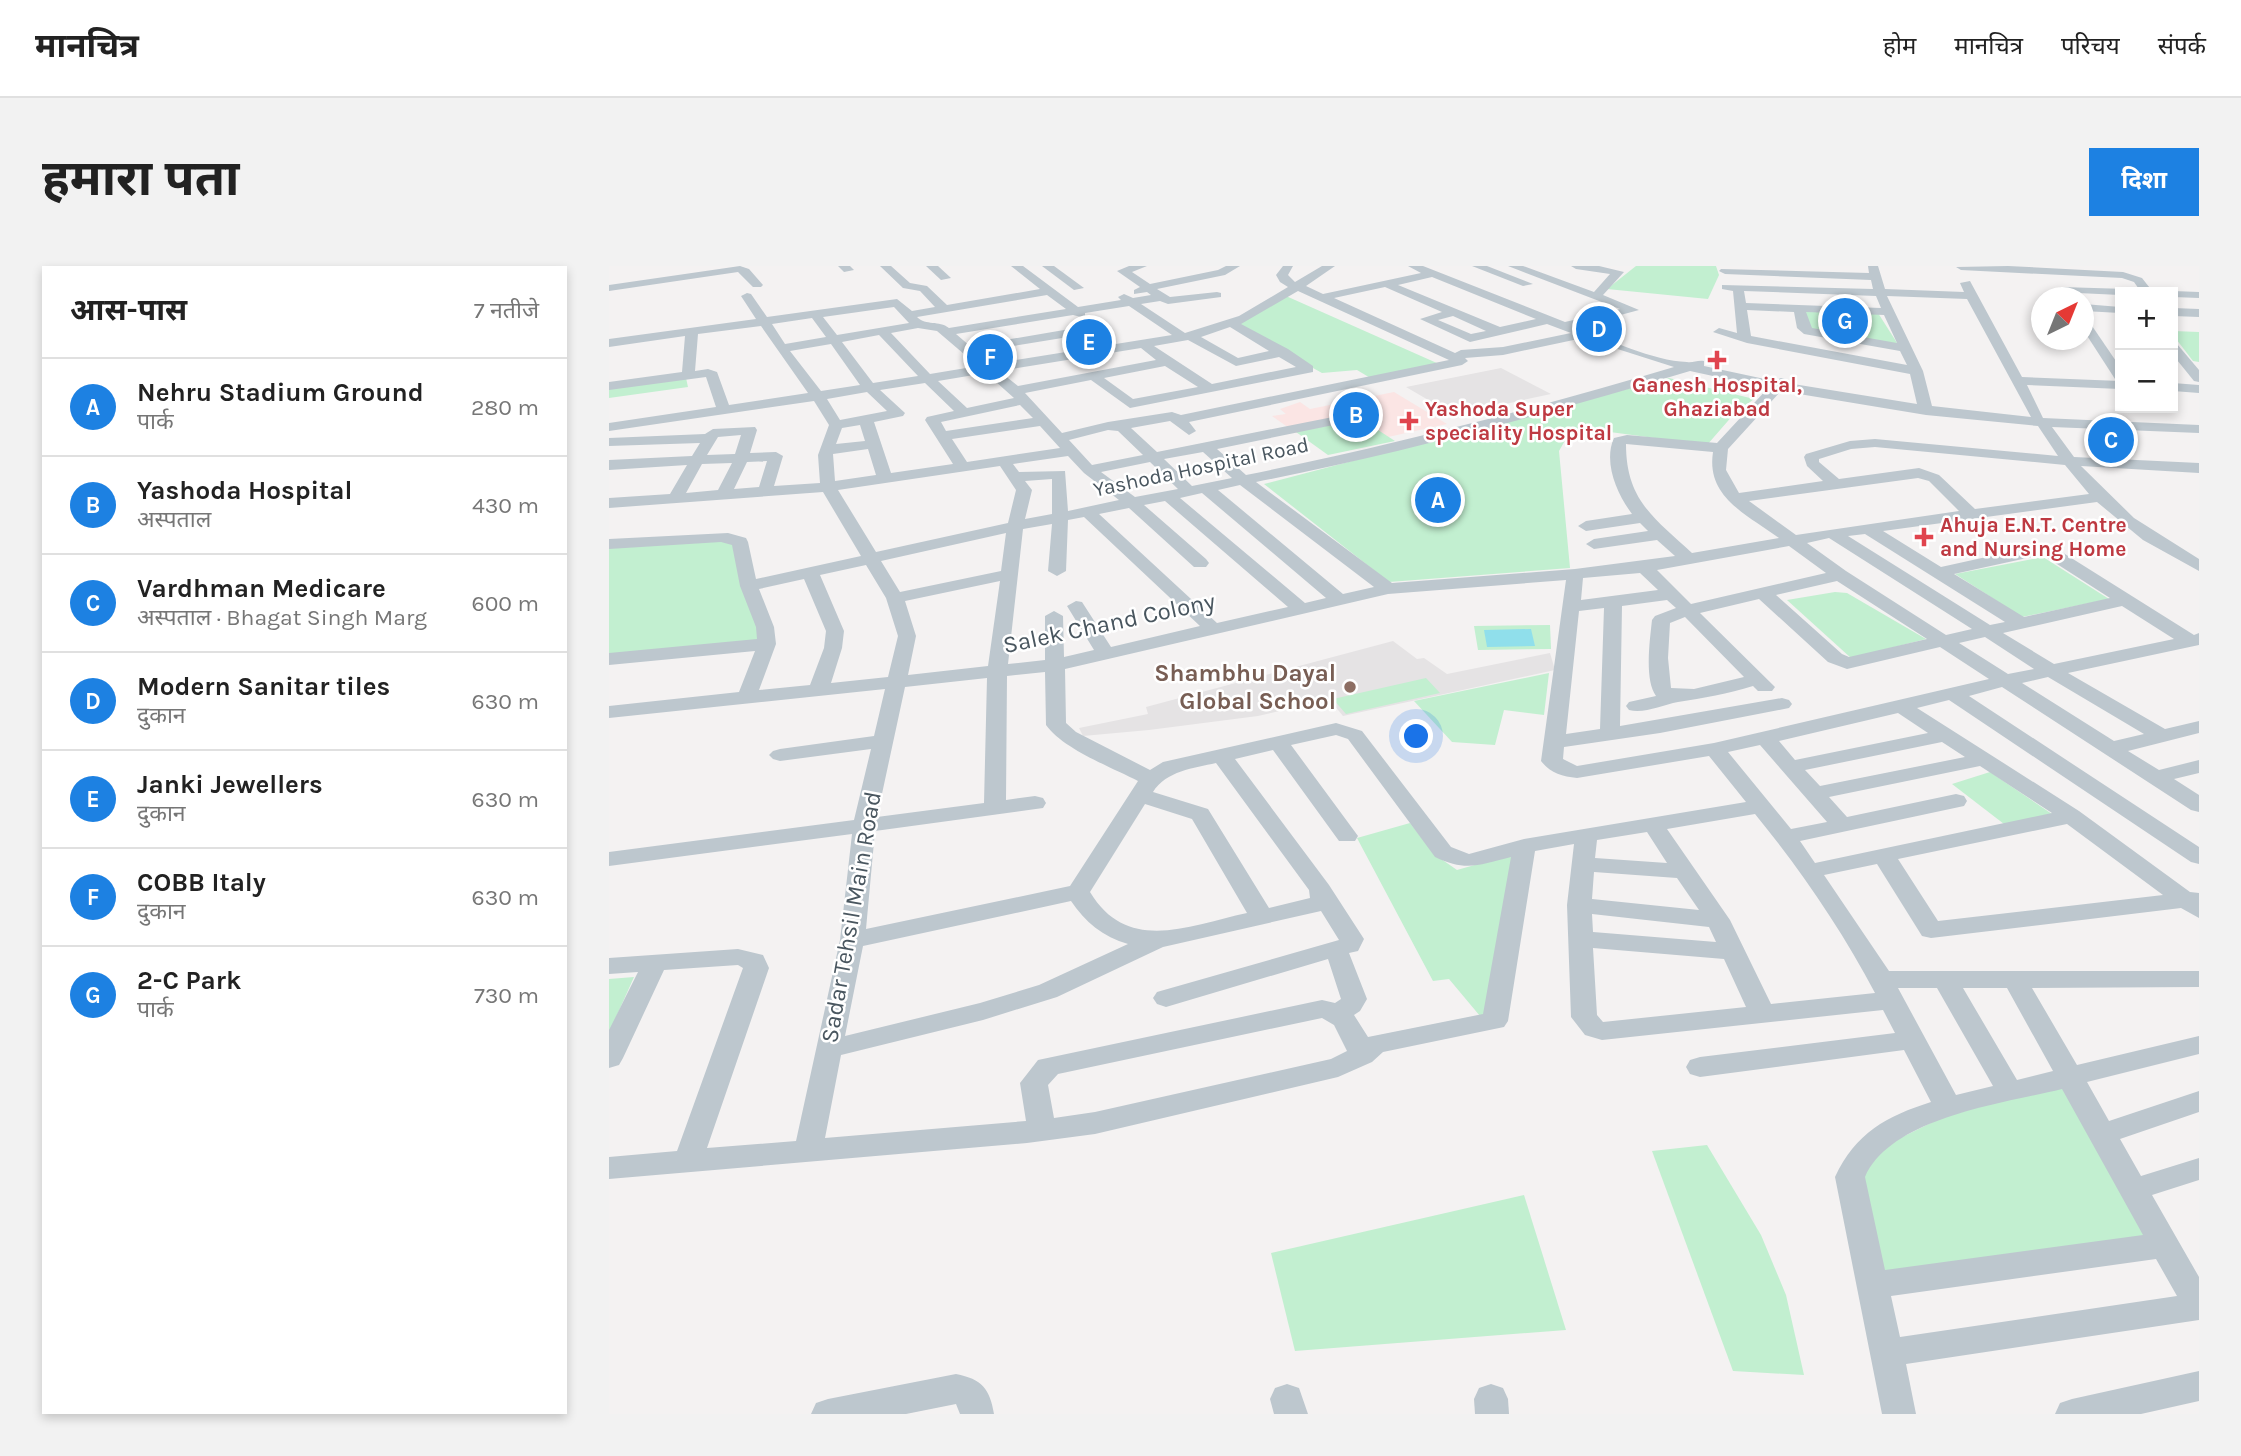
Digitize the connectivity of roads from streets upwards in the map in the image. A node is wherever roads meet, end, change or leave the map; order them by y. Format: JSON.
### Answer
{"nodes":[{"id":1,"x":885,"y":266,"type":"edge"},
{"id":2,"x":931,"y":266,"type":"edge"},
{"id":3,"x":1016,"y":266,"type":"edge"},
{"id":4,"x":1047,"y":266,"type":"edge"},
{"id":5,"x":1142,"y":266,"type":"edge"},
{"id":6,"x":1172,"y":266,"type":"edge"},
{"id":7,"x":1235,"y":266,"type":"edge"},
{"id":8,"x":1287,"y":266,"type":"edge"},
{"id":9,"x":1320,"y":266,"type":"edge"},
{"id":10,"x":1330,"y":266,"type":"edge"},
{"id":11,"x":1413,"y":266,"type":"edge"},
{"id":12,"x":1477,"y":266,"type":"edge"},
{"id":13,"x":1513,"y":266,"type":"edge"},
{"id":14,"x":1548,"y":266,"type":"edge"},
{"id":15,"x":1576,"y":266,"type":"edge"},
{"id":16,"x":1961,"y":267,"type":"edge"},
{"id":17,"x":1748,"y":269,"type":"edge"},
{"id":18,"x":1429,"y":270,"type":"edge"},
{"id":19,"x":1805,"y":270,"type":"edge"},
{"id":20,"x":1725,"y":271,"type":"dead end"},
{"id":21,"x":2048,"y":271,"type":"junction"},
{"id":22,"x":1538,"y":275,"type":"junction"},
{"id":23,"x":1714,"y":277,"type":"dead end"},
{"id":24,"x":945,"y":278,"type":"dead end"},
{"id":25,"x":1193,"y":278,"type":"junction"},
{"id":26,"x":1387,"y":284,"type":"junction"},
{"id":27,"x":1527,"y":284,"type":"dead end"},
{"id":28,"x":757,"y":285,"type":"dead end"},
{"id":29,"x":1294,"y":285,"type":"junction"},
{"id":30,"x":2058,"y":287,"type":"edge"},
{"id":31,"x":2143,"y":287,"type":"edge"},
{"id":32,"x":1079,"y":288,"type":"dead end"},
{"id":33,"x":1148,"y":288,"type":"junction"},
{"id":34,"x":1881,"y":289,"type":"edge"},
{"id":35,"x":609,"y":290,"type":"edge"},
{"id":36,"x":1050,"y":291,"type":"junction"},
{"id":37,"x":2115,"y":292,"type":"edge"},
{"id":38,"x":1488,"y":293,"type":"junction"},
{"id":39,"x":2094,"y":293,"type":"edge"},
{"id":40,"x":1736,"y":294,"type":"junction"},
{"id":41,"x":2178,"y":294,"type":"edge"},
{"id":42,"x":2199,"y":295,"type":"edge"},
{"id":43,"x":747,"y":296,"type":"dead end"},
{"id":44,"x":1971,"y":296,"type":"junction"},
{"id":45,"x":1160,"y":297,"type":"junction"},
{"id":46,"x":1324,"y":297,"type":"junction"},
{"id":47,"x":1595,"y":297,"type":"junction"},
{"id":48,"x":1126,"y":298,"type":"junction"},
{"id":49,"x":1097,"y":299,"type":"dead end"},
{"id":50,"x":1062,"y":300,"type":"junction"},
{"id":51,"x":1435,"y":305,"type":"junction"},
{"id":52,"x":1235,"y":306,"type":"junction"},
{"id":53,"x":944,"y":309,"type":"junction"},
{"id":54,"x":1799,"y":309,"type":"junction"},
{"id":55,"x":2094,"y":309,"type":"edge"},
{"id":56,"x":1075,"y":310,"type":"junction"},
{"id":57,"x":2115,"y":310,"type":"edge"},
{"id":58,"x":2178,"y":312,"type":"edge"},
{"id":59,"x":1452,"y":313,"type":"junction"},
{"id":60,"x":2199,"y":313,"type":"edge"},
{"id":61,"x":815,"y":314,"type":"junction"},
{"id":62,"x":913,"y":320,"type":"junction"},
{"id":63,"x":1548,"y":320,"type":"junction"},
{"id":64,"x":763,"y":321,"type":"junction"},
{"id":65,"x":1233,"y":324,"type":"junction"},
{"id":66,"x":993,"y":325,"type":"junction"},
{"id":67,"x":1095,"y":325,"type":"junction"},
{"id":68,"x":1569,"y":325,"type":"junction"},
{"id":69,"x":941,"y":330,"type":"junction"},
{"id":70,"x":692,"y":331,"type":"junction"},
{"id":71,"x":884,"y":332,"type":"junction"},
{"id":72,"x":1500,"y":332,"type":"junction"},
{"id":73,"x":1719,"y":332,"type":"dead end"},
{"id":74,"x":1585,"y":334,"type":"junction"},
{"id":75,"x":1185,"y":335,"type":"junction"},
{"id":76,"x":2094,"y":338,"type":"edge"},
{"id":77,"x":1011,"y":339,"type":"junction"},
{"id":78,"x":1747,"y":340,"type":"junction"},
{"id":79,"x":832,"y":341,"type":"junction"},
{"id":80,"x":609,"y":343,"type":"edge"},
{"id":81,"x":1122,"y":345,"type":"junction"},
{"id":82,"x":1145,"y":345,"type":"junction"},
{"id":83,"x":1906,"y":348,"type":"junction"},
{"id":84,"x":782,"y":349,"type":"junction"},
{"id":85,"x":967,"y":350,"type":"junction"},
{"id":86,"x":2177,"y":350,"type":"edge"},
{"id":87,"x":1284,"y":352,"type":"junction"},
{"id":88,"x":1450,"y":356,"type":"junction"},
{"id":89,"x":1166,"y":361,"type":"junction"},
{"id":90,"x":2192,"y":363,"type":"edge"},
{"id":91,"x":1696,"y":366,"type":"junction"},
{"id":92,"x":987,"y":368,"type":"junction"},
{"id":93,"x":2115,"y":369,"type":"edge"},
{"id":94,"x":1916,"y":371,"type":"junction"},
{"id":95,"x":1319,"y":372,"type":"junction"},
{"id":96,"x":688,"y":375,"type":"junction"},
{"id":97,"x":926,"y":377,"type":"junction"},
{"id":98,"x":1096,"y":378,"type":"junction"},
{"id":99,"x":2199,"y":378,"type":"edge"},
{"id":100,"x":2019,"y":381,"type":"junction"},
{"id":101,"x":1779,"y":384,"type":"junction"},
{"id":102,"x":715,"y":385,"type":"junction"},
{"id":103,"x":2115,"y":385,"type":"edge"},
{"id":104,"x":609,"y":386,"type":"edge"},
{"id":105,"x":868,"y":386,"type":"junction"},
{"id":106,"x":1347,"y":386,"type":"junction"},
{"id":107,"x":2178,"y":387,"type":"edge"},
{"id":108,"x":1210,"y":388,"type":"junction"},
{"id":109,"x":2199,"y":389,"type":"edge"},
{"id":110,"x":817,"y":395,"type":"junction"},
{"id":111,"x":1019,"y":396,"type":"junction"},
{"id":112,"x":609,"y":399,"type":"edge"},
{"id":113,"x":1128,"y":404,"type":"junction"},
{"id":114,"x":723,"y":407,"type":"junction"},
{"id":115,"x":1926,"y":408,"type":"junction"},
{"id":116,"x":963,"y":412,"type":"junction"},
{"id":117,"x":1358,"y":416,"type":"dead end"},
{"id":118,"x":684,"y":417,"type":"junction"},
{"id":119,"x":2073,"y":419,"type":"joint"},
{"id":120,"x":866,"y":420,"type":"junction"},
{"id":121,"x":1043,"y":421,"type":"junction"},
{"id":122,"x":1142,"y":422,"type":"junction"},
{"id":123,"x":2043,"y":424,"type":"junction"},
{"id":124,"x":609,"y":425,"type":"edge"},
{"id":125,"x":836,"y":425,"type":"junction"},
{"id":126,"x":1118,"y":426,"type":"junction"},
{"id":127,"x":2199,"y":426,"type":"edge"},
{"id":128,"x":692,"y":433,"type":"dead end"},
{"id":129,"x":942,"y":436,"type":"junction"},
{"id":130,"x":710,"y":438,"type":"junction"},
{"id":131,"x":1058,"y":438,"type":"junction"},
{"id":132,"x":609,"y":442,"type":"edge"},
{"id":133,"x":874,"y":444,"type":"junction"},
{"id":134,"x":2082,"y":445,"type":"dead end"},
{"id":135,"x":1205,"y":446,"type":"junction"},
{"id":136,"x":1721,"y":448,"type":"junction"},
{"id":137,"x":827,"y":450,"type":"junction"},
{"id":138,"x":1071,"y":451,"type":"junction"},
{"id":139,"x":1152,"y":456,"type":"junction"},
{"id":140,"x":741,"y":459,"type":"junction"},
{"id":141,"x":697,"y":460,"type":"junction"},
{"id":142,"x":1003,"y":460,"type":"junction"},
{"id":143,"x":2067,"y":461,"type":"junction"},
{"id":144,"x":662,"y":462,"type":"junction"},
{"id":145,"x":615,"y":465,"type":"edge"},
{"id":146,"x":963,"y":467,"type":"junction"},
{"id":147,"x":2199,"y":468,"type":"edge"},
{"id":148,"x":1089,"y":470,"type":"junction"},
{"id":149,"x":1016,"y":477,"type":"junction"},
{"id":150,"x":885,"y":479,"type":"junction"},
{"id":151,"x":609,"y":481,"type":"edge"},
{"id":152,"x":1244,"y":481,"type":"junction"},
{"id":153,"x":1837,"y":486,"type":"junction"},
{"id":154,"x":828,"y":487,"type":"junction"},
{"id":155,"x":1207,"y":489,"type":"junction"},
{"id":156,"x":765,"y":492,"type":"junction"},
{"id":157,"x":1190,"y":492,"type":"junction"},
{"id":158,"x":723,"y":495,"type":"junction"},
{"id":159,"x":1169,"y":496,"type":"junction"},
{"id":160,"x":2099,"y":497,"type":"junction"},
{"id":161,"x":675,"y":498,"type":"junction"},
{"id":162,"x":1735,"y":498,"type":"junction"},
{"id":163,"x":639,"y":501,"type":"junction"},
{"id":164,"x":609,"y":503,"type":"edge"},
{"id":165,"x":1133,"y":503,"type":"junction"},
{"id":166,"x":1088,"y":512,"type":"junction"},
{"id":167,"x":1971,"y":514,"type":"junction"},
{"id":168,"x":1060,"y":515,"type":"junction"},
{"id":169,"x":1644,"y":517,"type":"junction"},
{"id":170,"x":1015,"y":526,"type":"junction"},
{"id":171,"x":1586,"y":526,"type":"dead end"},
{"id":172,"x":1867,"y":528,"type":"junction"},
{"id":173,"x":1832,"y":533,"type":"junction"},
{"id":174,"x":1662,"y":534,"type":"junction"},
{"id":175,"x":1790,"y":540,"type":"junction"},
{"id":176,"x":609,"y":544,"type":"edge"},
{"id":177,"x":1594,"y":544,"type":"dead end"},
{"id":178,"x":873,"y":558,"type":"junction"},
{"id":179,"x":1688,"y":559,"type":"junction"},
{"id":180,"x":1200,"y":563,"type":"dead end"},
{"id":181,"x":2198,"y":564,"type":"edge"},
{"id":182,"x":1644,"y":567,"type":"junction"},
{"id":183,"x":1057,"y":571,"type":"dead end"},
{"id":184,"x":810,"y":572,"type":"junction"},
{"id":185,"x":1937,"y":573,"type":"junction"},
{"id":186,"x":1010,"y":574,"type":"junction"},
{"id":187,"x":1574,"y":574,"type":"junction"},
{"id":188,"x":1840,"y":575,"type":"junction"},
{"id":189,"x":749,"y":586,"type":"junction"},
{"id":190,"x":1388,"y":589,"type":"junction"},
{"id":191,"x":1670,"y":594,"type":"junction"},
{"id":192,"x":1764,"y":594,"type":"junction"},
{"id":193,"x":895,"y":598,"type":"junction"},
{"id":194,"x":1338,"y":599,"type":"junction"},
{"id":195,"x":2124,"y":600,"type":"junction"},
{"id":196,"x":1613,"y":601,"type":"junction"},
{"id":197,"x":1076,"y":606,"type":"dead end"},
{"id":198,"x":1569,"y":607,"type":"junction"},
{"id":199,"x":1300,"y":608,"type":"junction"},
{"id":200,"x":1688,"y":611,"type":"junction"},
{"id":201,"x":1054,"y":616,"type":"dead end"},
{"id":202,"x":2020,"y":623,"type":"junction"},
{"id":203,"x":1213,"y":629,"type":"junction"},
{"id":204,"x":1987,"y":631,"type":"junction"},
{"id":205,"x":2195,"y":640,"type":"edge"},
{"id":206,"x":1941,"y":642,"type":"junction"},
{"id":207,"x":767,"y":644,"type":"junction"},
{"id":208,"x":1106,"y":654,"type":"junction"},
{"id":209,"x":609,"y":659,"type":"edge"},
{"id":210,"x":1055,"y":665,"type":"junction"},
{"id":211,"x":2051,"y":671,"type":"junction"},
{"id":212,"x":997,"y":673,"type":"junction"},
{"id":213,"x":1758,"y":679,"type":"junction"},
{"id":214,"x":2004,"y":681,"type":"junction"},
{"id":215,"x":896,"y":683,"type":"junction"},
{"id":216,"x":818,"y":691,"type":"junction"},
{"id":217,"x":1953,"y":694,"type":"junction"},
{"id":218,"x":747,"y":697,"type":"junction"},
{"id":219,"x":1671,"y":698,"type":"junction"},
{"id":220,"x":1783,"y":704,"type":"junction"},
{"id":221,"x":1636,"y":706,"type":"dead end"},
{"id":222,"x":1902,"y":707,"type":"junction"},
{"id":223,"x":609,"y":712,"type":"edge"},
{"id":224,"x":2199,"y":727,"type":"edge"},
{"id":225,"x":1807,"y":729,"type":"junction"},
{"id":226,"x":1610,"y":734,"type":"junction"},
{"id":227,"x":1946,"y":735,"type":"junction"},
{"id":228,"x":2162,"y":736,"type":"junction"},
{"id":229,"x":1764,"y":737,"type":"junction"},
{"id":230,"x":884,"y":741,"type":"junction"},
{"id":231,"x":1554,"y":741,"type":"junction"},
{"id":232,"x":1279,"y":743,"type":"junction"},
{"id":233,"x":1714,"y":748,"type":"junction"},
{"id":234,"x":2109,"y":749,"type":"junction"},
{"id":235,"x":780,"y":755,"type":"dead end"},
{"id":236,"x":1222,"y":755,"type":"junction"},
{"id":237,"x":1985,"y":759,"type":"junction"},
{"id":238,"x":2199,"y":766,"type":"edge"},
{"id":239,"x":1790,"y":767,"type":"junction"},
{"id":240,"x":2155,"y":778,"type":"junction"},
{"id":241,"x":1145,"y":787,"type":"junction"},
{"id":242,"x":1814,"y":794,"type":"junction"},
{"id":243,"x":1956,"y":801,"type":"dead end"},
{"id":244,"x":1035,"y":803,"type":"dead end"},
{"id":245,"x":2199,"y":805,"type":"edge"},
{"id":246,"x":1761,"y":806,"type":"junction"},
{"id":247,"x":995,"y":808,"type":"junction"},
{"id":248,"x":2071,"y":816,"type":"junction"},
{"id":249,"x":864,"y":824,"type":"junction"},
{"id":250,"x":1654,"y":825,"type":"junction"},
{"id":251,"x":1842,"y":825,"type":"junction"},
{"id":252,"x":1347,"y":835,"type":"dead end"},
{"id":253,"x":1586,"y":835,"type":"junction"},
{"id":254,"x":1786,"y":837,"type":"junction"},
{"id":255,"x":1524,"y":846,"type":"junction"},
{"id":256,"x":1884,"y":856,"type":"junction"},
{"id":257,"x":2199,"y":857,"type":"edge"},
{"id":258,"x":609,"y":859,"type":"edge"},
{"id":259,"x":1583,"y":864,"type":"junction"},
{"id":260,"x":1685,"y":871,"type":"junction"},
{"id":261,"x":1809,"y":871,"type":"junction"},
{"id":262,"x":1079,"y":892,"type":"junction"},
{"id":263,"x":1323,"y":896,"type":"junction"},
{"id":264,"x":2195,"y":903,"type":"edge"},
{"id":265,"x":1579,"y":905,"type":"junction"},
{"id":266,"x":1262,"y":918,"type":"junction"},
{"id":267,"x":1718,"y":920,"type":"junction"},
{"id":268,"x":1580,"y":939,"type":"junction"},
{"id":269,"x":852,"y":940,"type":"junction"},
{"id":270,"x":1156,"y":941,"type":"junction"},
{"id":271,"x":1733,"y":952,"type":"junction"},
{"id":272,"x":1340,"y":958,"type":"dead end"},
{"id":273,"x":655,"y":963,"type":"junction"},
{"id":274,"x":609,"y":966,"type":"edge"},
{"id":275,"x":2199,"y":979,"type":"edge"},
{"id":276,"x":1945,"y":980,"type":"junction"},
{"id":277,"x":2015,"y":980,"type":"junction"},
{"id":278,"x":1887,"y":990,"type":"junction"},
{"id":279,"x":1166,"y":998,"type":"dead end"},
{"id":280,"x":1339,"y":1012,"type":"junction"},
{"id":281,"x":1762,"y":1012,"type":"junction"},
{"id":282,"x":1913,"y":1040,"type":"junction"},
{"id":283,"x":2199,"y":1045,"type":"edge"},
{"id":284,"x":829,"y":1049,"type":"junction"},
{"id":285,"x":1362,"y":1055,"type":"junction"},
{"id":286,"x":609,"y":1058,"type":"edge"},
{"id":287,"x":1700,"y":1067,"type":"dead end"},
{"id":288,"x":2070,"y":1077,"type":"junction"},
{"id":289,"x":2010,"y":1091,"type":"junction"},
{"id":290,"x":2199,"y":1101,"type":"edge"},
{"id":291,"x":1948,"y":1107,"type":"junction"},
{"id":292,"x":1042,"y":1130,"type":"junction"},
{"id":293,"x":2103,"y":1134,"type":"junction"},
{"id":294,"x":810,"y":1151,"type":"junction"},
{"id":295,"x":688,"y":1162,"type":"junction"},
{"id":296,"x":609,"y":1168,"type":"edge"},
{"id":297,"x":2199,"y":1169,"type":"edge"},
{"id":298,"x":2135,"y":1189,"type":"junction"},
{"id":299,"x":2165,"y":1245,"type":"junction"},
{"id":300,"x":1874,"y":1285,"type":"junction"},
{"id":301,"x":2199,"y":1306,"type":"edge"},
{"id":302,"x":1887,"y":1353,"type":"junction"},
{"id":303,"x":2199,"y":1386,"type":"edge"},
{"id":304,"x":828,"y":1414,"type":"edge"},
{"id":305,"x":977,"y":1414,"type":"edge"},
{"id":306,"x":1899,"y":1414,"type":"edge"},
{"id":307,"x":2072,"y":1414,"type":"edge"}],
"edges":[{"from":1,"to":53,"type":"street"},
{"from":2,"to":24,"type":"street"},
{"from":3,"to":36,"type":"street"},
{"from":4,"to":32,"type":"street"},
{"from":5,"to":33,"type":"street"},
{"from":6,"to":25,"type":"street"},
{"from":7,"to":25,"type":"street"},
{"from":8,"to":29,"type":"street"},
{"from":9,"to":29,"type":"street"},
{"from":10,"to":29,"type":"street"},
{"from":11,"to":18,"type":"street"},
{"from":12,"to":27,"type":"street"},
{"from":13,"to":22,"type":"street"},
{"from":14,"to":22,"type":"street"},
{"from":15,"to":47,"type":"street"},
{"from":16,"to":21,"type":"street"},
{"from":16,"to":44,"type":"street"},
{"from":17,"to":19,"type":"street"},
{"from":17,"to":20,"type":"street"},
{"from":18,"to":26,"type":"street"},
{"from":18,"to":38,"type":"street"},
{"from":19,"to":34,"type":"street"},
{"from":21,"to":30,"type":"street"},
{"from":21,"to":31,"type":"street"},
{"from":22,"to":47,"type":"street"},
{"from":23,"to":34,"type":"street"},
{"from":25,"to":33,"type":"street"},
{"from":25,"to":52,"type":"street"},
{"from":26,"to":46,"type":"street"},
{"from":26,"to":51,"type":"street"},
{"from":28,"to":35,"type":"street"},
{"from":29,"to":46,"type":"street"},
{"from":29,"to":52,"type":"street"},
{"from":33,"to":45,"type":"street"},
{"from":33,"to":48,"type":"street"},
{"from":34,"to":40,"type":"street"},
{"from":34,"to":44,"type":"street"},
{"from":34,"to":54,"type":"street"},
{"from":34,"to":83,"type":"street"},
{"from":36,"to":50,"type":"street"},
{"from":36,"to":53,"type":"street"},
{"from":37,"to":39,"type":"street"},
{"from":38,"to":51,"type":"street"},
{"from":38,"to":63,"type":"street"},
{"from":38,"to":68,"type":"street"},
{"from":40,"to":54,"type":"street"},
{"from":40,"to":78,"type":"street"},
{"from":41,"to":42,"type":"street"},
{"from":43,"to":64,"type":"street"},
{"from":44,"to":100,"type":"street"},
{"from":45,"to":48,"type":"street"},
{"from":45,"to":52,"type":"street"},
{"from":46,"to":88,"type":"street"},
{"from":47,"to":68,"type":"street"},
{"from":48,"to":49,"type":"street"},
{"from":48,"to":56,"type":"street"},
{"from":48,"to":75,"type":"street"},
{"from":50,"to":56,"type":"street"},
{"from":50,"to":69,"type":"street"},
{"from":51,"to":59,"type":"street"},
{"from":52,"to":65,"type":"street"},
{"from":52,"to":75,"type":"street"},
{"from":53,"to":62,"type":"street"},
{"from":54,"to":83,"type":"street"},
{"from":55,"to":57,"type":"street"},
{"from":56,"to":66,"type":"street"},
{"from":56,"to":67,"type":"street"},
{"from":58,"to":60,"type":"street"},
{"from":59,"to":72,"type":"street"},
{"from":59,"to":72,"type":"street"},
{"from":61,"to":62,"type":"street"},
{"from":61,"to":64,"type":"street"},
{"from":61,"to":79,"type":"street"},
{"from":62,"to":69,"type":"street"},
{"from":62,"to":71,"type":"street"},
{"from":63,"to":68,"type":"street"},
{"from":63,"to":72,"type":"street"},
{"from":64,"to":70,"type":"street"},
{"from":64,"to":84,"type":"street"},
{"from":65,"to":75,"type":"street"},
{"from":65,"to":87,"type":"street"},
{"from":66,"to":69,"type":"street"},
{"from":66,"to":77,"type":"street"},
{"from":67,"to":77,"type":"street"},
{"from":67,"to":81,"type":"street"},
{"from":68,"to":74,"type":"street"},
{"from":68,"to":91,"type":"street"},
{"from":69,"to":85,"type":"street"},
{"from":70,"to":80,"type":"street"},
{"from":70,"to":96,"type":"street"},
{"from":71,"to":79,"type":"street"},
{"from":71,"to":97,"type":"street"},
{"from":73,"to":78,"type":"street"},
{"from":74,"to":88,"type":"street"},
{"from":74,"to":91,"type":"street"},
{"from":75,"to":81,"type":"street"},
{"from":75,"to":82,"type":"street"},
{"from":75,"to":87,"type":"street"},
{"from":76,"to":93,"type":"street"},
{"from":77,"to":85,"type":"street"},
{"from":78,"to":94,"type":"street"},
{"from":79,"to":84,"type":"street"},
{"from":79,"to":105,"type":"street"},
{"from":81,"to":92,"type":"street"},
{"from":82,"to":89,"type":"street"},
{"from":82,"to":92,"type":"street"},
{"from":83,"to":94,"type":"street"},
{"from":84,"to":110,"type":"street"},
{"from":85,"to":92,"type":"street"},
{"from":86,"to":90,"type":"street"},
{"from":87,"to":95,"type":"street"},
{"from":88,"to":106,"type":"street"},
{"from":89,"to":98,"type":"street"},
{"from":89,"to":108,"type":"street"},
{"from":90,"to":99,"type":"street"},
{"from":91,"to":101,"type":"street"},
{"from":91,"to":152,"type":"street","name":"Yashoda Hospital Road"},
{"from":92,"to":97,"type":"street"},
{"from":92,"to":111,"type":"street"},
{"from":94,"to":115,"type":"street"},
{"from":95,"to":106,"type":"street"},
{"from":95,"to":108,"type":"street"},
{"from":96,"to":102,"type":"street"},
{"from":96,"to":104,"type":"street"},
{"from":97,"to":105,"type":"street"},
{"from":97,"to":116,"type":"street"},
{"from":98,"to":111,"type":"street"},
{"from":98,"to":113,"type":"street"},
{"from":100,"to":103,"type":"street"},
{"from":100,"to":123,"type":"street"},
{"from":101,"to":115,"type":"street"},
{"from":101,"to":136,"type":"street"},
{"from":102,"to":112,"type":"street"},
{"from":102,"to":114,"type":"street"},
{"from":105,"to":110,"type":"street"},
{"from":105,"to":120,"type":"street"},
{"from":106,"to":122,"type":"street"},
{"from":107,"to":109,"type":"street"},
{"from":108,"to":113,"type":"street"},
{"from":110,"to":114,"type":"street"},
{"from":110,"to":118,"type":"street"},
{"from":110,"to":125,"type":"street"},
{"from":111,"to":116,"type":"street"},
{"from":111,"to":121,"type":"street"},
{"from":113,"to":122,"type":"street"},
{"from":114,"to":124,"type":"street"},
{"from":115,"to":123,"type":"street"},
{"from":116,"to":129,"type":"street"},
{"from":117,"to":135,"type":"street"},
{"from":118,"to":124,"type":"street"},
{"from":118,"to":128,"type":"street"},
{"from":119,"to":123,"type":"street"},
{"from":119,"to":127,"type":"street"},
{"from":120,"to":125,"type":"street"},
{"from":120,"to":133,"type":"street"},
{"from":121,"to":129,"type":"street"},
{"from":121,"to":131,"type":"street"},
{"from":122,"to":126,"type":"street"},
{"from":123,"to":127,"type":"street"},
{"from":123,"to":134,"type":"street"},
{"from":123,"to":143,"type":"street"},
{"from":125,"to":137,"type":"street"},
{"from":126,"to":131,"type":"street"},
{"from":126,"to":139,"type":"street"},
{"from":129,"to":146,"type":"street"},
{"from":130,"to":132,"type":"street"},
{"from":130,"to":140,"type":"street"},
{"from":130,"to":141,"type":"street"},
{"from":131,"to":138,"type":"street"},
{"from":133,"to":137,"type":"street"},
{"from":133,"to":150,"type":"street"},
{"from":135,"to":139,"type":"street"},
{"from":135,"to":152,"type":"street"},
{"from":136,"to":162,"type":"street"},
{"from":136,"to":169,"type":"street"},
{"from":137,"to":154,"type":"street"},
{"from":138,"to":142,"type":"street"},
{"from":138,"to":148,"type":"street"},
{"from":139,"to":148,"type":"street"},
{"from":139,"to":157,"type":"street"},
{"from":140,"to":141,"type":"street"},
{"from":140,"to":156,"type":"street"},
{"from":140,"to":158,"type":"street"},
{"from":141,"to":144,"type":"street"},
{"from":141,"to":161,"type":"street"},
{"from":142,"to":146,"type":"street"},
{"from":142,"to":149,"type":"street"},
{"from":143,"to":147,"type":"street"},
{"from":143,"to":153,"type":"street"},
{"from":143,"to":160,"type":"street"},
{"from":144,"to":145,"type":"street"},
{"from":144,"to":163,"type":"street"},
{"from":145,"to":151,"type":"street"},
{"from":146,"to":150,"type":"street"},
{"from":148,"to":165,"type":"street"},
{"from":149,"to":168,"type":"street"},
{"from":149,"to":170,"type":"street"},
{"from":150,"to":154,"type":"street"},
{"from":152,"to":155,"type":"street","name":"Yashoda Hospital Road"},
{"from":152,"to":190,"type":"street"},
{"from":153,"to":162,"type":"street"},
{"from":153,"to":167,"type":"street"},
{"from":154,"to":156,"type":"street"},
{"from":154,"to":178,"type":"street","name":"Sadar Tehsil Main Road"},
{"from":155,"to":157,"type":"street","name":"Yashoda Hospital Road"},
{"from":155,"to":194,"type":"street"},
{"from":156,"to":158,"type":"street"},
{"from":157,"to":159,"type":"street","name":"Yashoda Hospital Road"},
{"from":158,"to":161,"type":"street"},
{"from":159,"to":165,"type":"street","name":"Yashoda Hospital Road"},
{"from":159,"to":199,"type":"street"},
{"from":160,"to":167,"type":"street","name":"Salek Chand Colony"},
{"from":160,"to":181,"type":"street"},
{"from":161,"to":163,"type":"street"},
{"from":162,"to":175,"type":"street"},
{"from":163,"to":164,"type":"street"},
{"from":165,"to":166,"type":"street","name":"Yashoda Hospital Road"},
{"from":165,"to":180,"type":"street"},
{"from":166,"to":168,"type":"street","name":"Yashoda Hospital Road"},
{"from":166,"to":203,"type":"street"},
{"from":167,"to":172,"type":"street","name":"Salek Chand Colony"},
{"from":168,"to":170,"type":"street","name":"Yashoda Hospital Road"},
{"from":168,"to":183,"type":"street"},
{"from":169,"to":171,"type":"street"},
{"from":169,"to":174,"type":"street"},
{"from":170,"to":178,"type":"street","name":"Yashoda Hospital Road"},
{"from":170,"to":186,"type":"street"},
{"from":172,"to":173,"type":"street","name":"Salek Chand Colony"},
{"from":172,"to":185,"type":"street"},
{"from":173,"to":175,"type":"street","name":"Salek Chand Colony"},
{"from":173,"to":204,"type":"street"},
{"from":174,"to":177,"type":"street"},
{"from":174,"to":179,"type":"street"},
{"from":175,"to":179,"type":"street","name":"Salek Chand Colony"},
{"from":175,"to":188,"type":"street"},
{"from":176,"to":189,"type":"street"},
{"from":178,"to":184,"type":"street","name":"Yashoda Hospital Road"},
{"from":178,"to":193,"type":"street","name":"Sadar Tehsil Main Road"},
{"from":179,"to":182,"type":"street","name":"Salek Chand Colony"},
{"from":182,"to":187,"type":"street","name":"Salek Chand Colony"},
{"from":182,"to":191,"type":"street"},
{"from":184,"to":189,"type":"street","name":"Yashoda Hospital Road"},
{"from":184,"to":216,"type":"street"},
{"from":185,"to":195,"type":"street"},
{"from":185,"to":202,"type":"street"},
{"from":186,"to":193,"type":"street"},
{"from":186,"to":212,"type":"street"},
{"from":187,"to":190,"type":"street","name":"Salek Chand Colony"},
{"from":187,"to":198,"type":"street"},
{"from":188,"to":192,"type":"street"},
{"from":188,"to":206,"type":"street"},
{"from":189,"to":207,"type":"street"},
{"from":190,"to":194,"type":"street","name":"Salek Chand Colony"},
{"from":191,"to":196,"type":"street"},
{"from":191,"to":200,"type":"street"},
{"from":192,"to":200,"type":"street"},
{"from":192,"to":206,"type":"street"},
{"from":193,"to":215,"type":"street","name":"Sadar Tehsil Main Road"},
{"from":194,"to":199,"type":"street","name":"Salek Chand Colony"},
{"from":195,"to":202,"type":"street"},
{"from":195,"to":205,"type":"street"},
{"from":196,"to":198,"type":"street"},
{"from":196,"to":226,"type":"street"},
{"from":197,"to":208,"type":"street"},
{"from":198,"to":231,"type":"street"},
{"from":199,"to":203,"type":"street","name":"Salek Chand Colony"},
{"from":200,"to":213,"type":"street"},
{"from":200,"to":219,"type":"street"},
{"from":201,"to":210,"type":"street"},
{"from":202,"to":204,"type":"street"},
{"from":203,"to":208,"type":"street","name":"Salek Chand Colony"},
{"from":204,"to":206,"type":"street"},
{"from":204,"to":211,"type":"street"},
{"from":205,"to":211,"type":"street"},
{"from":206,"to":214,"type":"street"},
{"from":207,"to":209,"type":"street"},
{"from":207,"to":218,"type":"street"},
{"from":208,"to":210,"type":"street","name":"Salek Chand Colony"},
{"from":210,"to":212,"type":"street","name":"Salek Chand Colony"},
{"from":210,"to":241,"type":"street"},
{"from":211,"to":214,"type":"street"},
{"from":211,"to":228,"type":"street"},
{"from":212,"to":215,"type":"street","name":"Salek Chand Colony"},
{"from":212,"to":247,"type":"street"},
{"from":213,"to":219,"type":"street"},
{"from":213,"to":220,"type":"street"},
{"from":214,"to":217,"type":"street"},
{"from":214,"to":234,"type":"street"},
{"from":215,"to":216,"type":"street","name":"Salek Chand Colony"},
{"from":215,"to":230,"type":"street","name":"Sadar Tehsil Main Road"},
{"from":216,"to":218,"type":"street","name":"Salek Chand Colony"},
{"from":217,"to":222,"type":"street"},
{"from":217,"to":257,"type":"street"},
{"from":218,"to":223,"type":"street","name":"Salek Chand Colony"},
{"from":219,"to":221,"type":"street"},
{"from":220,"to":225,"type":"street"},
{"from":220,"to":226,"type":"street"},
{"from":222,"to":225,"type":"street"},
{"from":222,"to":227,"type":"street"},
{"from":224,"to":228,"type":"street"},
{"from":225,"to":229,"type":"street"},
{"from":226,"to":231,"type":"street"},
{"from":227,"to":237,"type":"street"},
{"from":227,"to":239,"type":"street"},
{"from":228,"to":234,"type":"street"},
{"from":229,"to":233,"type":"street"},
{"from":229,"to":239,"type":"street"},
{"from":230,"to":235,"type":"street"},
{"from":230,"to":249,"type":"street","name":"Sadar Tehsil Main Road"},
{"from":231,"to":233,"type":"street"},
{"from":232,"to":236,"type":"street"},
{"from":232,"to":252,"type":"street"},
{"from":232,"to":255,"type":"street"},
{"from":233,"to":246,"type":"street"},
{"from":234,"to":240,"type":"street"},
{"from":236,"to":241,"type":"street"},
{"from":236,"to":263,"type":"street"},
{"from":237,"to":242,"type":"street"},
{"from":237,"to":248,"type":"street"},
{"from":238,"to":240,"type":"street"},
{"from":239,"to":242,"type":"street"},
{"from":240,"to":245,"type":"street"},
{"from":241,"to":262,"type":"street"},
{"from":241,"to":266,"type":"street"},
{"from":242,"to":251,"type":"street"},
{"from":243,"to":251,"type":"street"},
{"from":244,"to":247,"type":"street"},
{"from":246,"to":250,"type":"street"},
{"from":246,"to":254,"type":"street"},
{"from":247,"to":249,"type":"street"},
{"from":248,"to":256,"type":"street"},
{"from":248,"to":264,"type":"street"},
{"from":249,"to":258,"type":"street"},
{"from":249,"to":269,"type":"street","name":"Sadar Tehsil Main Road"},
{"from":250,"to":253,"type":"street"},
{"from":250,"to":260,"type":"street"},
{"from":251,"to":254,"type":"street"},
{"from":253,"to":255,"type":"street"},
{"from":253,"to":259,"type":"street"},
{"from":254,"to":261,"type":"street"},
{"from":255,"to":285,"type":"street"},
{"from":256,"to":261,"type":"street"},
{"from":256,"to":264,"type":"street"},
{"from":259,"to":260,"type":"street"},
{"from":259,"to":265,"type":"street"},
{"from":260,"to":267,"type":"street"},
{"from":261,"to":278,"type":"street"},
{"from":262,"to":269,"type":"street"},
{"from":262,"to":270,"type":"street"},
{"from":263,"to":266,"type":"street"},
{"from":263,"to":279,"type":"street"},
{"from":265,"to":267,"type":"street"},
{"from":265,"to":268,"type":"street"},
{"from":266,"to":270,"type":"street"},
{"from":267,"to":271,"type":"street"},
{"from":268,"to":271,"type":"street"},
{"from":268,"to":281,"type":"street"},
{"from":269,"to":284,"type":"street","name":"Sadar Tehsil Main Road"},
{"from":270,"to":284,"type":"street"},
{"from":271,"to":281,"type":"street"},
{"from":272,"to":280,"type":"street"},
{"from":273,"to":274,"type":"street"},
{"from":273,"to":286,"type":"street"},
{"from":273,"to":295,"type":"street"},
{"from":275,"to":277,"type":"street"},
{"from":276,"to":277,"type":"street"},
{"from":276,"to":278,"type":"street"},
{"from":276,"to":289,"type":"street"},
{"from":277,"to":288,"type":"street"},
{"from":278,"to":281,"type":"street"},
{"from":278,"to":282,"type":"street"},
{"from":280,"to":285,"type":"street"},
{"from":280,"to":292,"type":"street"},
{"from":282,"to":287,"type":"street"},
{"from":282,"to":291,"type":"street"},
{"from":283,"to":288,"type":"street"},
{"from":284,"to":294,"type":"street","name":"Sadar Tehsil Main Road"},
{"from":285,"to":292,"type":"street"},
{"from":288,"to":289,"type":"street"},
{"from":288,"to":293,"type":"street"},
{"from":289,"to":291,"type":"street"},
{"from":290,"to":293,"type":"street"},
{"from":291,"to":300,"type":"street"},
{"from":292,"to":294,"type":"street"},
{"from":293,"to":298,"type":"street"},
{"from":294,"to":295,"type":"street"},
{"from":295,"to":296,"type":"street"},
{"from":297,"to":298,"type":"street"},
{"from":298,"to":299,"type":"street"},
{"from":299,"to":300,"type":"street"},
{"from":299,"to":301,"type":"street"},
{"from":300,"to":302,"type":"street"},
{"from":301,"to":302,"type":"street"},
{"from":302,"to":306,"type":"street"},
{"from":303,"to":307,"type":"street"},
{"from":304,"to":305,"type":"street"}]}
